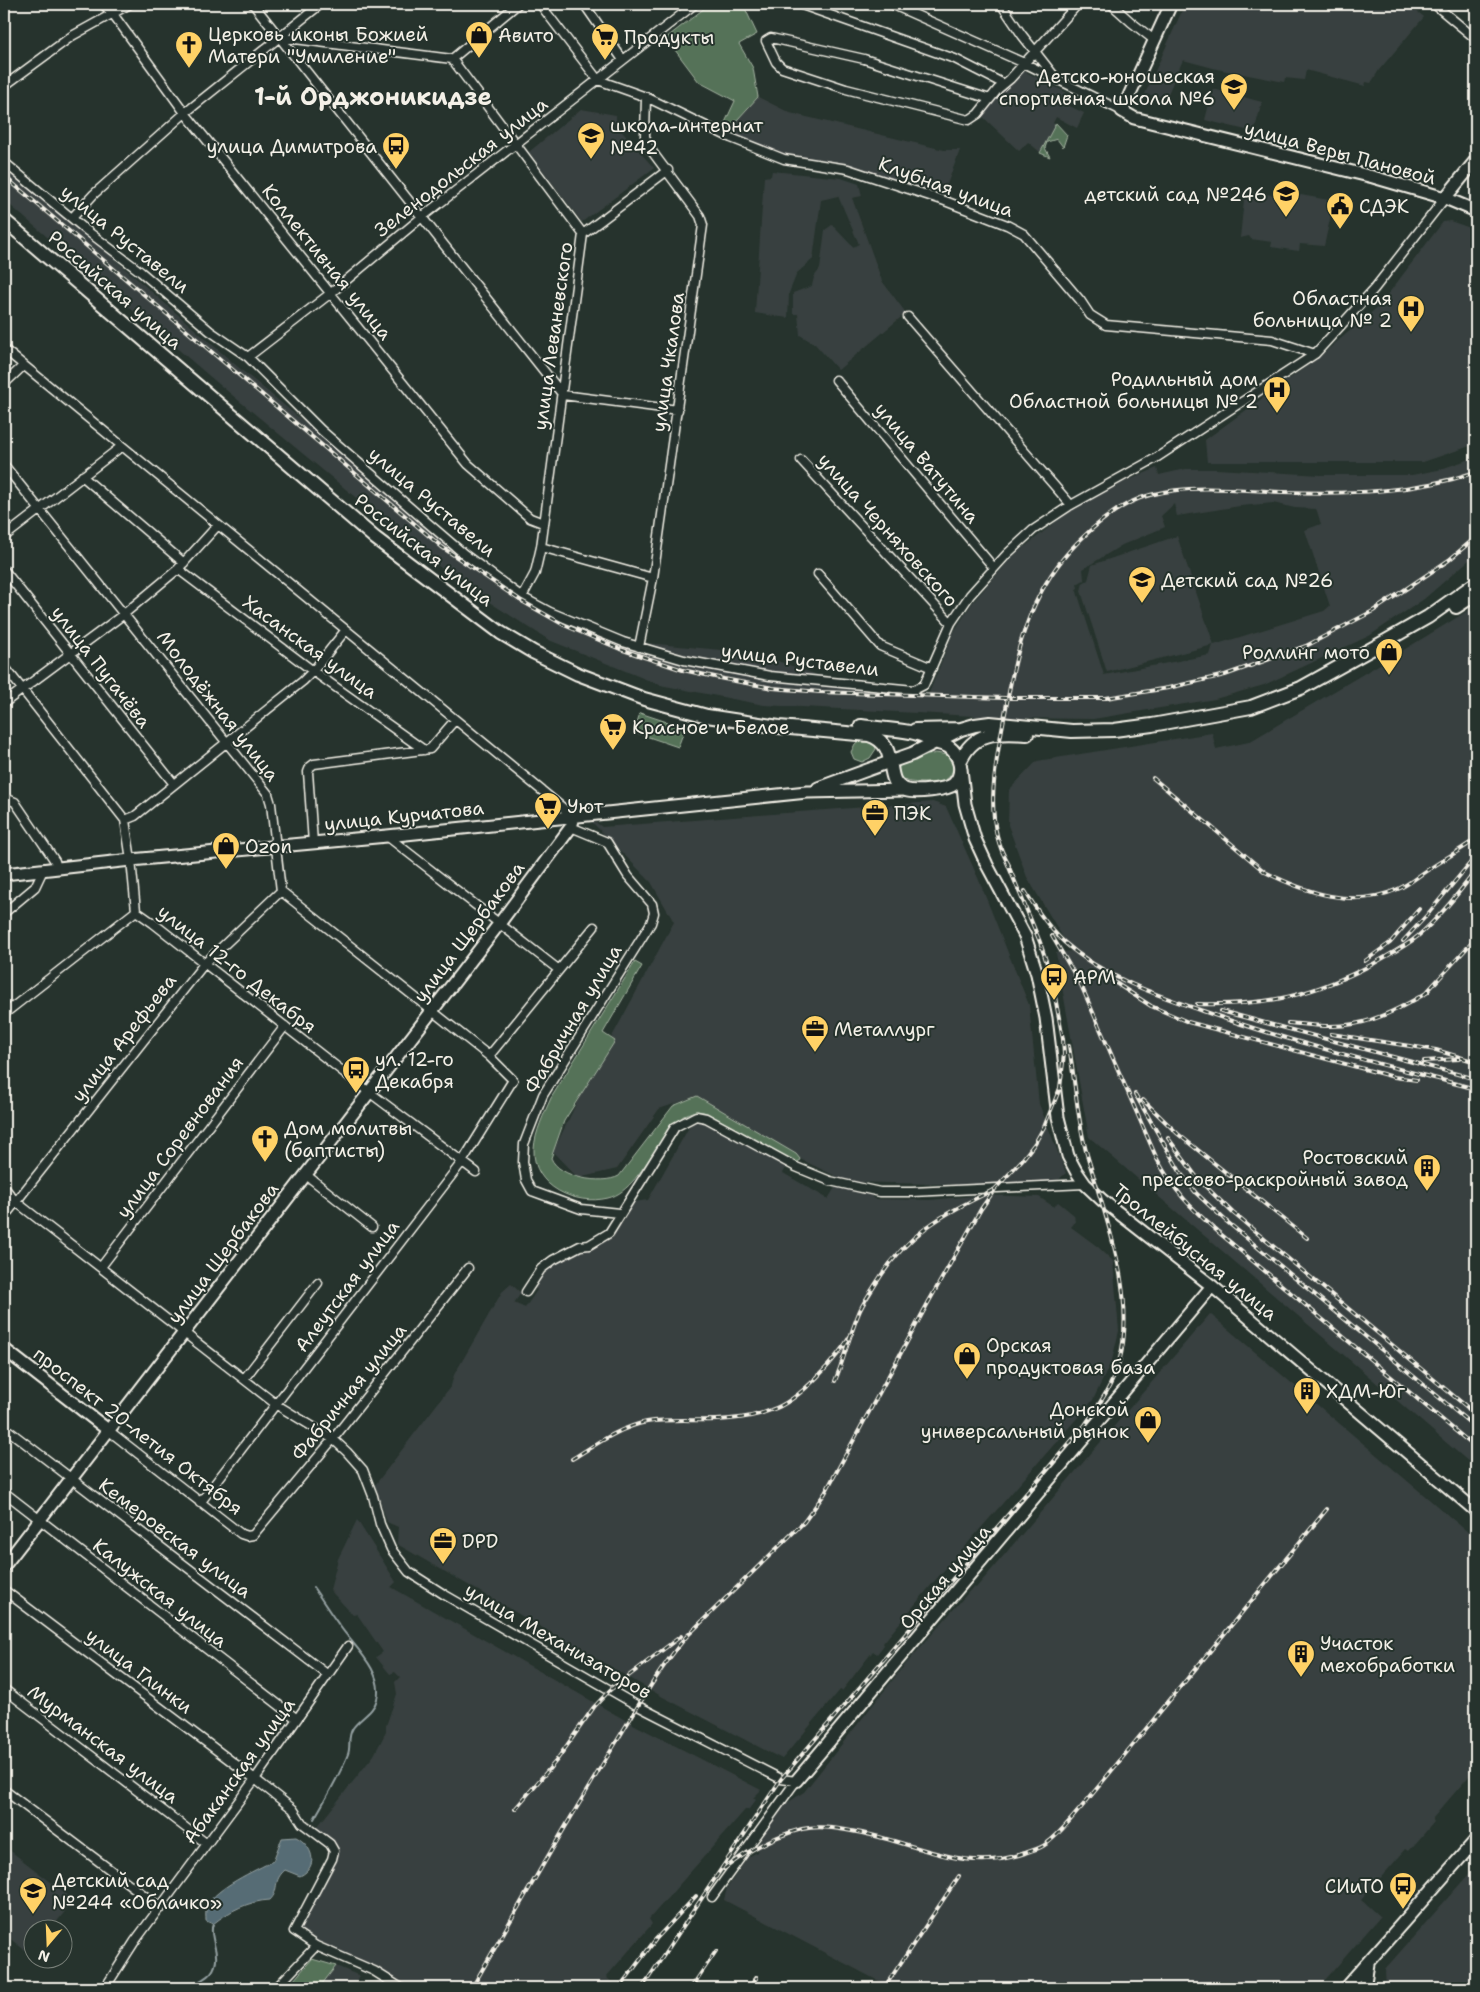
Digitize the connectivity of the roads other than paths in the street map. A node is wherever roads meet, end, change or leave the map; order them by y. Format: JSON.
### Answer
{"nodes":[{"id":1,"x":103,"y":4,"type":"edge"},
{"id":2,"x":130,"y":4,"type":"edge"},
{"id":3,"x":253,"y":4,"type":"edge"},
{"id":4,"x":321,"y":4,"type":"edge"},
{"id":5,"x":518,"y":4,"type":"edge"},
{"id":6,"x":540,"y":4,"type":"edge"},
{"id":7,"x":584,"y":4,"type":"edge"},
{"id":8,"x":695,"y":4,"type":"edge"},
{"id":9,"x":799,"y":4,"type":"edge"},
{"id":10,"x":891,"y":4,"type":"edge"},
{"id":11,"x":1001,"y":4,"type":"edge"},
{"id":12,"x":1078,"y":4,"type":"edge"},
{"id":13,"x":1111,"y":4,"type":"edge"},
{"id":14,"x":1171,"y":4,"type":"edge"},
{"id":15,"x":1434,"y":4,"type":"edge"},
{"id":16,"x":113,"y":14,"type":"junction"},
{"id":17,"x":279,"y":37,"type":"junction"},
{"id":18,"x":1476,"y":39,"type":"edge"},
{"id":19,"x":1154,"y":40,"type":"junction"},
{"id":20,"x":1034,"y":51,"type":"junction"},
{"id":21,"x":452,"y":58,"type":"junction"},
{"id":22,"x":623,"y":60,"type":"junction"},
{"id":23,"x":1024,"y":63,"type":"junction"},
{"id":24,"x":1056,"y":78,"type":"junction"},
{"id":25,"x":598,"y":80,"type":"junction"},
{"id":26,"x":1004,"y":84,"type":"junction"},
{"id":27,"x":4,"y":86,"type":"edge"},
{"id":28,"x":646,"y":97,"type":"junction"},
{"id":29,"x":990,"y":99,"type":"junction"},
{"id":30,"x":1122,"y":111,"type":"junction"},
{"id":31,"x":185,"y":112,"type":"junction"},
{"id":32,"x":516,"y":145,"type":"junction"},
{"id":33,"x":1476,"y":160,"type":"edge"},
{"id":34,"x":4,"y":162,"type":"edge"},
{"id":35,"x":668,"y":170,"type":"junction"},
{"id":36,"x":1445,"y":198,"type":"junction"},
{"id":37,"x":4,"y":211,"type":"edge"},
{"id":38,"x":1476,"y":211,"type":"edge"},
{"id":39,"x":422,"y":217,"type":"junction"},
{"id":40,"x":72,"y":218,"type":"junction"},
{"id":41,"x":4,"y":220,"type":"edge"},
{"id":42,"x":583,"y":234,"type":"junction"},
{"id":43,"x":331,"y":293,"type":"junction"},
{"id":44,"x":908,"y":317,"type":"dead end"},
{"id":45,"x":4,"y":350,"type":"edge"},
{"id":46,"x":1315,"y":354,"type":"junction"},
{"id":47,"x":248,"y":357,"type":"junction"},
{"id":48,"x":23,"y":366,"type":"junction"},
{"id":49,"x":836,"y":380,"type":"dead end"},
{"id":50,"x":4,"y":384,"type":"edge"},
{"id":51,"x":563,"y":395,"type":"junction"},
{"id":52,"x":678,"y":410,"type":"junction"},
{"id":53,"x":122,"y":446,"type":"junction"},
{"id":54,"x":801,"y":460,"type":"dead end"},
{"id":55,"x":4,"y":465,"type":"edge"},
{"id":56,"x":82,"y":476,"type":"junction"},
{"id":57,"x":1071,"y":505,"type":"junction"},
{"id":58,"x":40,"y":509,"type":"junction"},
{"id":59,"x":543,"y":523,"type":"junction"},
{"id":60,"x":218,"y":525,"type":"junction"},
{"id":61,"x":4,"y":537,"type":"edge"},
{"id":62,"x":541,"y":547,"type":"junction"},
{"id":63,"x":184,"y":563,"type":"junction"},
{"id":64,"x":994,"y":568,"type":"junction"},
{"id":65,"x":178,"y":569,"type":"junction"},
{"id":66,"x":4,"y":570,"type":"edge"},
{"id":67,"x":818,"y":574,"type":"dead end"},
{"id":68,"x":653,"y":578,"type":"junction"},
{"id":69,"x":1476,"y":583,"type":"edge"},
{"id":70,"x":1476,"y":594,"type":"edge"},
{"id":71,"x":522,"y":597,"type":"junction"},
{"id":72,"x":124,"y":614,"type":"junction"},
{"id":73,"x":951,"y":623,"type":"junction"},
{"id":74,"x":345,"y":631,"type":"junction"},
{"id":75,"x":639,"y":647,"type":"junction"},
{"id":76,"x":70,"y":654,"type":"junction"},
{"id":77,"x":4,"y":666,"type":"edge"},
{"id":78,"x":932,"y":668,"type":"junction"},
{"id":79,"x":313,"y":671,"type":"junction"},
{"id":80,"x":22,"y":690,"type":"junction"},
{"id":81,"x":4,"y":703,"type":"edge"},
{"id":82,"x":455,"y":720,"type":"junction"},
{"id":83,"x":861,"y":726,"type":"junction"},
{"id":84,"x":961,"y":729,"type":"junction"},
{"id":85,"x":1012,"y":729,"type":"junction"},
{"id":86,"x":227,"y":742,"type":"junction"},
{"id":87,"x":936,"y":742,"type":"junction"},
{"id":88,"x":424,"y":750,"type":"junction"},
{"id":89,"x":892,"y":761,"type":"junction"},
{"id":90,"x":960,"y":764,"type":"junction"},
{"id":91,"x":174,"y":784,"type":"junction"},
{"id":92,"x":938,"y":789,"type":"junction"},
{"id":93,"x":906,"y":790,"type":"junction"},
{"id":94,"x":807,"y":792,"type":"junction"},
{"id":95,"x":4,"y":802,"type":"edge"},
{"id":96,"x":965,"y":804,"type":"junction"},
{"id":97,"x":125,"y":820,"type":"junction"},
{"id":98,"x":572,"y":822,"type":"junction"},
{"id":99,"x":387,"y":836,"type":"junction"},
{"id":100,"x":313,"y":843,"type":"junction"},
{"id":101,"x":276,"y":846,"type":"junction"},
{"id":102,"x":131,"y":860,"type":"junction"},
{"id":103,"x":57,"y":868,"type":"junction"},
{"id":104,"x":43,"y":870,"type":"junction"},
{"id":105,"x":4,"y":874,"type":"edge"},
{"id":106,"x":282,"y":891,"type":"junction"},
{"id":107,"x":136,"y":911,"type":"junction"},
{"id":108,"x":4,"y":912,"type":"edge"},
{"id":109,"x":499,"y":924,"type":"junction"},
{"id":110,"x":594,"y":927,"type":"dead end"},
{"id":111,"x":204,"y":964,"type":"junction"},
{"id":112,"x":559,"y":970,"type":"junction"},
{"id":113,"x":431,"y":1011,"type":"junction"},
{"id":114,"x":4,"y":1014,"type":"edge"},
{"id":115,"x":284,"y":1026,"type":"junction"},
{"id":116,"x":489,"y":1056,"type":"junction"},
{"id":117,"x":369,"y":1092,"type":"junction"},
{"id":118,"x":462,"y":1162,"type":"junction"},
{"id":119,"x":476,"y":1172,"type":"dead end"},
{"id":120,"x":305,"y":1174,"type":"junction"},
{"id":121,"x":1085,"y":1184,"type":"junction"},
{"id":122,"x":4,"y":1187,"type":"edge"},
{"id":123,"x":15,"y":1201,"type":"junction"},
{"id":124,"x":619,"y":1213,"type":"junction"},
{"id":125,"x":4,"y":1217,"type":"edge"},
{"id":126,"x":372,"y":1227,"type":"dead end"},
{"id":127,"x":101,"y":1267,"type":"junction"},
{"id":128,"x":468,"y":1268,"type":"dead end"},
{"id":129,"x":318,"y":1283,"type":"dead end"},
{"id":130,"x":1212,"y":1286,"type":"junction"},
{"id":131,"x":526,"y":1292,"type":"dead end"},
{"id":132,"x":183,"y":1333,"type":"junction"},
{"id":133,"x":4,"y":1349,"type":"edge"},
{"id":134,"x":244,"y":1379,"type":"junction"},
{"id":135,"x":276,"y":1405,"type":"junction"},
{"id":136,"x":4,"y":1427,"type":"edge"},
{"id":137,"x":108,"y":1430,"type":"junction"},
{"id":138,"x":333,"y":1439,"type":"junction"},
{"id":139,"x":71,"y":1479,"type":"junction"},
{"id":140,"x":4,"y":1492,"type":"edge"},
{"id":141,"x":200,"y":1503,"type":"junction"},
{"id":142,"x":1476,"y":1511,"type":"edge"},
{"id":143,"x":39,"y":1520,"type":"junction"},
{"id":144,"x":253,"y":1535,"type":"joint"},
{"id":145,"x":4,"y":1566,"type":"edge"},
{"id":146,"x":4,"y":1590,"type":"edge"},
{"id":147,"x":348,"y":1646,"type":"dead end"},
{"id":148,"x":328,"y":1676,"type":"junction"},
{"id":149,"x":4,"y":1689,"type":"edge"},
{"id":150,"x":297,"y":1720,"type":"junction"},
{"id":151,"x":255,"y":1779,"type":"junction"},
{"id":152,"x":796,"y":1782,"type":"junction"},
{"id":153,"x":4,"y":1790,"type":"edge"},
{"id":154,"x":1476,"y":1840,"type":"edge"},
{"id":155,"x":207,"y":1844,"type":"junction"},
{"id":156,"x":712,"y":1897,"type":"dead end"},
{"id":157,"x":161,"y":1908,"type":"junction"},
{"id":158,"x":316,"y":1946,"type":"junction"},
{"id":159,"x":1369,"y":1960,"type":"junction"},
{"id":160,"x":105,"y":1988,"type":"edge"},
{"id":161,"x":276,"y":1988,"type":"edge"},
{"id":162,"x":401,"y":1988,"type":"edge"},
{"id":163,"x":1345,"y":1988,"type":"edge"},
{"id":164,"x":1364,"y":1988,"type":"edge"}],
"edges":[{"from":1,"to":16,"type":"street","name":"Коллективная улица"},
{"from":2,"to":16,"type":"street"},
{"from":3,"to":17,"type":"street"},
{"from":4,"to":17,"type":"street"},
{"from":5,"to":21,"type":"street"},
{"from":6,"to":25,"type":"street"},
{"from":7,"to":22,"type":"street"},
{"from":8,"to":22,"type":"street","name":"Зеленодольская улица"},
{"from":9,"to":26,"type":"street"},
{"from":10,"to":23,"type":"street","name":"улица Веры Пановой"},
{"from":11,"to":20,"type":"street"},
{"from":12,"to":20,"type":"street"},
{"from":13,"to":19,"type":"street"},
{"from":14,"to":19,"type":"street"},
{"from":15,"to":18,"type":"street"},
{"from":16,"to":27,"type":"street"},
{"from":16,"to":31,"type":"street","name":"Коллективная улица"},
{"from":17,"to":21,"type":"street"},
{"from":17,"to":31,"type":"street"},
{"from":17,"to":39,"type":"street"},
{"from":19,"to":30,"type":"street"},
{"from":20,"to":23,"type":"street"},
{"from":20,"to":24,"type":"street"},
{"from":21,"to":32,"type":"street","name":"улица Леваневского"},
{"from":22,"to":25,"type":"street","name":"Зеленодольская улица"},
{"from":23,"to":24,"type":"street","name":"улица Веры Пановой"},
{"from":23,"to":26,"type":"street"},
{"from":24,"to":30,"type":"street","name":"улица Веры Пановой"},
{"from":25,"to":28,"type":"street","name":"Клубная улица"},
{"from":25,"to":32,"type":"street","name":"Зеленодольская улица"},
{"from":26,"to":29,"type":"street"},
{"from":28,"to":35,"type":"street","name":"улица Чкалова"},
{"from":28,"to":46,"type":"street","name":"Клубная улица"},
{"from":29,"to":29,"type":"street"},
{"from":30,"to":36,"type":"street","name":"улица Веры Пановой"},
{"from":31,"to":40,"type":"street"},
{"from":31,"to":43,"type":"street","name":"Коллективная улица"},
{"from":32,"to":39,"type":"street","name":"Зеленодольская улица"},
{"from":32,"to":42,"type":"street","name":"улица Леваневского"},
{"from":33,"to":36,"type":"street"},
{"from":34,"to":40,"type":"street","name":"улица Руставели"},
{"from":35,"to":42,"type":"street"},
{"from":35,"to":52,"type":"street","name":"улица Чкалова"},
{"from":36,"to":38,"type":"street","name":"улица Веры Пановой"},
{"from":36,"to":46,"type":"street"},
{"from":37,"to":83,"type":"main road","name":"Российская улица"},
{"from":39,"to":43,"type":"street","name":"Зеленодольская улица"},
{"from":39,"to":51,"type":"street"},
{"from":40,"to":47,"type":"street","name":"улица Руставели"},
{"from":41,"to":89,"type":"main road","name":"Российская улица"},
{"from":42,"to":51,"type":"street","name":"улица Леваневского"},
{"from":43,"to":47,"type":"street","name":"Зеленодольская улица"},
{"from":43,"to":59,"type":"street","name":"Коллективная улица"},
{"from":44,"to":57,"type":"street"},
{"from":45,"to":48,"type":"street"},
{"from":46,"to":57,"type":"street"},
{"from":47,"to":71,"type":"street","name":"улица Руставели"},
{"from":48,"to":50,"type":"street"},
{"from":48,"to":53,"type":"street"},
{"from":49,"to":64,"type":"street","name":"улица Ватутина"},
{"from":51,"to":52,"type":"street"},
{"from":51,"to":59,"type":"street","name":"улица Леваневского"},
{"from":52,"to":68,"type":"street","name":"улица Чкалова"},
{"from":53,"to":56,"type":"street"},
{"from":53,"to":60,"type":"street"},
{"from":54,"to":73,"type":"street","name":"улица Черняховского"},
{"from":55,"to":58,"type":"street","name":"Молодёжная улица"},
{"from":56,"to":58,"type":"street"},
{"from":56,"to":63,"type":"street"},
{"from":57,"to":64,"type":"street"},
{"from":58,"to":61,"type":"street"},
{"from":58,"to":72,"type":"street","name":"Молодёжная улица"},
{"from":59,"to":62,"type":"street","name":"улица Леваневского"},
{"from":60,"to":63,"type":"street"},
{"from":60,"to":74,"type":"street"},
{"from":62,"to":68,"type":"street"},
{"from":62,"to":71,"type":"street","name":"улица Леваневского"},
{"from":63,"to":65,"type":"street"},
{"from":64,"to":73,"type":"street"},
{"from":65,"to":72,"type":"street"},
{"from":65,"to":79,"type":"street","name":"Хасанская улица"},
{"from":66,"to":76,"type":"street","name":"улица Пугачёва"},
{"from":67,"to":78,"type":"street"},
{"from":68,"to":75,"type":"street","name":"улица Чкалова"},
{"from":69,"to":85,"type":"main road"},
{"from":70,"to":85,"type":"main road"},
{"from":71,"to":75,"type":"street","name":"улица Руставели"},
{"from":72,"to":76,"type":"street"},
{"from":72,"to":86,"type":"street","name":"Молодёжная улица"},
{"from":73,"to":78,"type":"street"},
{"from":74,"to":79,"type":"street"},
{"from":74,"to":82,"type":"street"},
{"from":75,"to":78,"type":"street","name":"улица Руставели"},
{"from":76,"to":80,"type":"street"},
{"from":76,"to":91,"type":"street","name":"улица Пугачёва"},
{"from":77,"to":80,"type":"street","name":"улица 12-го Декабря"},
{"from":79,"to":86,"type":"street"},
{"from":79,"to":88,"type":"street","name":"Хасанская улица"},
{"from":80,"to":81,"type":"street"},
{"from":80,"to":97,"type":"street","name":"улица 12-го Декабря"},
{"from":82,"to":88,"type":"street"},
{"from":82,"to":98,"type":"street"},
{"from":83,"to":84,"type":"main road"},
{"from":83,"to":87,"type":"main road"},
{"from":84,"to":85,"type":"main road"},
{"from":84,"to":87,"type":"main road"},
{"from":85,"to":90,"type":"main road"},
{"from":86,"to":91,"type":"street"},
{"from":86,"to":101,"type":"street","name":"Молодёжная улица"},
{"from":87,"to":89,"type":"main road"},
{"from":87,"to":90,"type":"main road"},
{"from":88,"to":100,"type":"street"},
{"from":89,"to":93,"type":"main road"},
{"from":89,"to":94,"type":"street","name":"улица Курчатова"},
{"from":90,"to":92,"type":"main road"},
{"from":90,"to":96,"type":"street","name":"Троллейбусная улица"},
{"from":91,"to":97,"type":"street"},
{"from":92,"to":93,"type":"main road"},
{"from":92,"to":96,"type":"street"},
{"from":93,"to":94,"type":"street","name":"улица Курчатова"},
{"from":94,"to":98,"type":"street","name":"улица Курчатова"},
{"from":95,"to":103,"type":"street"},
{"from":96,"to":121,"type":"street","name":"Троллейбусная улица"},
{"from":97,"to":102,"type":"street","name":"улица 12-го Декабря"},
{"from":98,"to":99,"type":"street","name":"улица Курчатова"},
{"from":98,"to":109,"type":"street","name":"улица Щербакова"},
{"from":98,"to":124,"type":"street","name":"Фабричная улица"},
{"from":99,"to":100,"type":"street","name":"улица Курчатова"},
{"from":99,"to":109,"type":"street"},
{"from":100,"to":101,"type":"street","name":"улица Курчатова"},
{"from":101,"to":102,"type":"street","name":"улица Курчатова"},
{"from":101,"to":106,"type":"street","name":"Молодёжная улица"},
{"from":102,"to":103,"type":"street","name":"улица Курчатова"},
{"from":102,"to":107,"type":"street","name":"улица 12-го Декабря"},
{"from":103,"to":104,"type":"street","name":"улица Курчатова"},
{"from":104,"to":105,"type":"street","name":"улица Курчатова"},
{"from":104,"to":108,"type":"street"},
{"from":106,"to":111,"type":"street","name":"улица Арефьева"},
{"from":106,"to":113,"type":"street"},
{"from":107,"to":111,"type":"street","name":"улица 12-го Декабря"},
{"from":107,"to":114,"type":"street"},
{"from":109,"to":112,"type":"street"},
{"from":109,"to":113,"type":"street","name":"улица Щербакова"},
{"from":110,"to":112,"type":"street"},
{"from":111,"to":115,"type":"street","name":"улица 12-го Декабря"},
{"from":111,"to":123,"type":"street","name":"улица Арефьева"},
{"from":112,"to":116,"type":"street"},
{"from":113,"to":116,"type":"street"},
{"from":113,"to":117,"type":"street","name":"улица Щербакова"},
{"from":115,"to":117,"type":"street","name":"улица 12-го Декабря"},
{"from":115,"to":127,"type":"street","name":"улица Соревнования"},
{"from":116,"to":118,"type":"street","name":"Алеутская улица"},
{"from":117,"to":118,"type":"street","name":"улица 12-го Декабря"},
{"from":117,"to":120,"type":"street","name":"улица Щербакова"},
{"from":118,"to":119,"type":"street","name":"улица 12-го Декабря"},
{"from":118,"to":135,"type":"street","name":"Алеутская улица"},
{"from":120,"to":126,"type":"street"},
{"from":120,"to":132,"type":"street","name":"улица Щербакова"},
{"from":121,"to":124,"type":"street"},
{"from":121,"to":130,"type":"street","name":"Троллейбусная улица"},
{"from":122,"to":123,"type":"street"},
{"from":123,"to":125,"type":"street","name":"улица Арефьева"},
{"from":123,"to":127,"type":"street"},
{"from":124,"to":131,"type":"street"},
{"from":127,"to":132,"type":"street"},
{"from":128,"to":138,"type":"street","name":"Фабричная улица"},
{"from":129,"to":134,"type":"street"},
{"from":130,"to":142,"type":"street","name":"Троллейбусная улица"},
{"from":130,"to":152,"type":"street","name":"Орская улица"},
{"from":132,"to":134,"type":"street"},
{"from":132,"to":137,"type":"street","name":"улица Щербакова"},
{"from":133,"to":137,"type":"street","name":"проспект 20-летия Октября"},
{"from":134,"to":135,"type":"street"},
{"from":135,"to":138,"type":"street"},
{"from":135,"to":141,"type":"street","name":"Алеутская улица"},
{"from":136,"to":139,"type":"street","name":"Кемеровская улица"},
{"from":137,"to":139,"type":"street","name":"улица Щербакова"},
{"from":137,"to":141,"type":"street","name":"проспект 20-летия Октября"},
{"from":138,"to":144,"type":"street","name":"Фабричная улица"},
{"from":138,"to":152,"type":"street","name":"улица Механизаторов"},
{"from":139,"to":143,"type":"street","name":"улица Щербакова"},
{"from":139,"to":148,"type":"street","name":"Кемеровская улица"},
{"from":140,"to":143,"type":"street","name":"Калужская улица"},
{"from":141,"to":144,"type":"street","name":"проспект 20-летия Октября"},
{"from":143,"to":145,"type":"street","name":"улица Щербакова"},
{"from":143,"to":150,"type":"street","name":"Калужская улица"},
{"from":146,"to":151,"type":"street","name":"улица Глинки"},
{"from":147,"to":148,"type":"street","name":"Абаканская улица"},
{"from":148,"to":150,"type":"street","name":"Абаканская улица"},
{"from":149,"to":155,"type":"street","name":"Мурманская улица"},
{"from":150,"to":151,"type":"street","name":"Абаканская улица"},
{"from":151,"to":155,"type":"street","name":"Абаканская улица"},
{"from":151,"to":158,"type":"street","name":"улица Глинки"},
{"from":152,"to":156,"type":"street","name":"Орская улица"},
{"from":153,"to":157,"type":"street"},
{"from":154,"to":159,"type":"street"},
{"from":155,"to":157,"type":"street","name":"Абаканская улица"},
{"from":157,"to":160,"type":"street","name":"Абаканская улица"},
{"from":158,"to":161,"type":"street"},
{"from":158,"to":162,"type":"street"},
{"from":159,"to":163,"type":"street"},
{"from":159,"to":164,"type":"street"}]}
